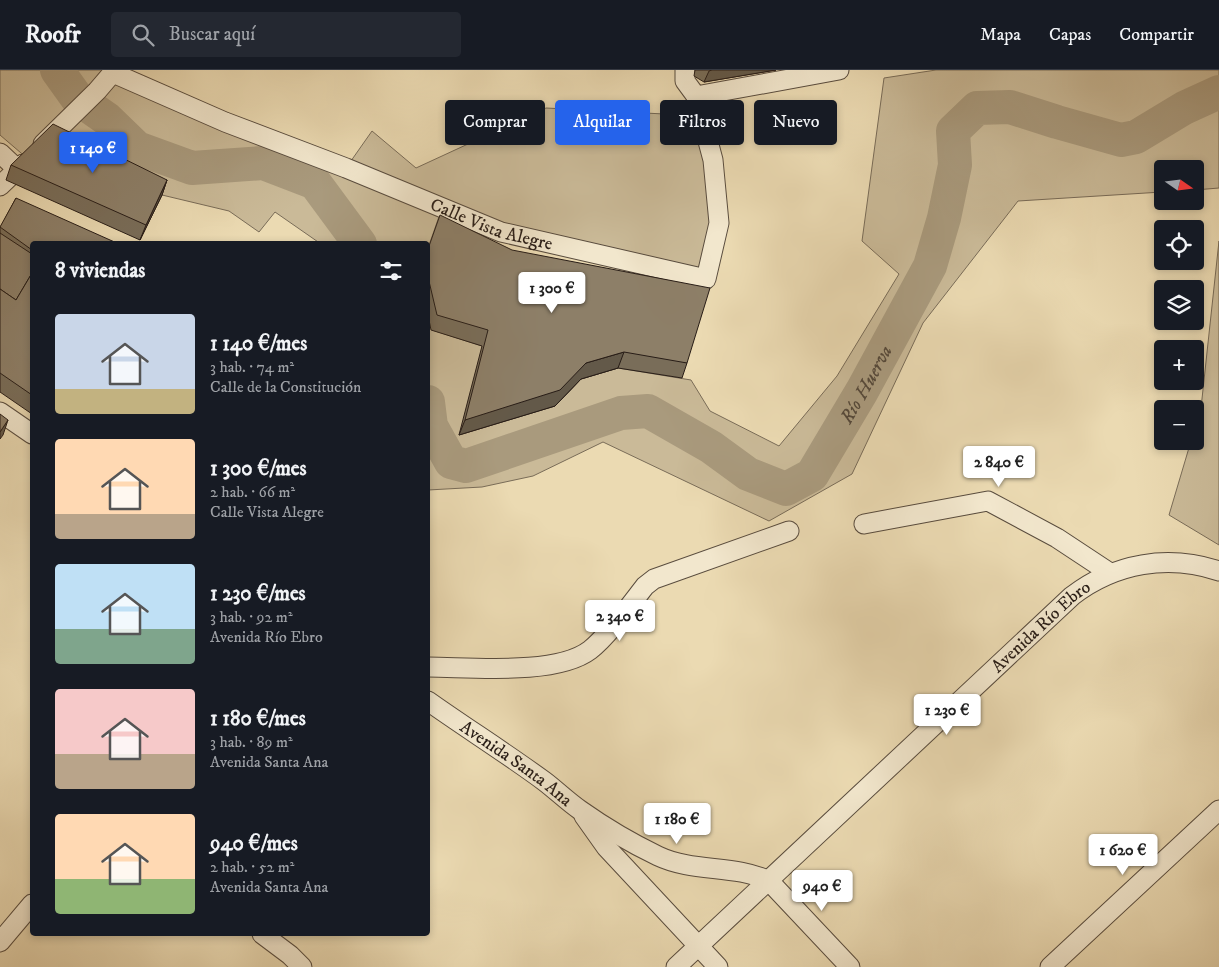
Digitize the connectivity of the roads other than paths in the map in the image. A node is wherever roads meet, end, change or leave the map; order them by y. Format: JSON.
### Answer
{"nodes":[{"id":1,"x":685,"y":70,"type":"edge"},
{"id":2,"x":840,"y":70,"type":"edge"},
{"id":3,"x":114,"y":71,"type":"edge"},
{"id":4,"x":696,"y":96,"type":"junction"},
{"id":5,"x":0,"y":153,"type":"edge"},
{"id":6,"x":17,"y":169,"type":"junction"},
{"id":7,"x":0,"y":186,"type":"edge"},
{"id":8,"x":0,"y":412,"type":"edge"},
{"id":9,"x":30,"y":433,"type":"edge"},
{"id":10,"x":864,"y":524,"type":"dead end"},
{"id":11,"x":789,"y":531,"type":"dead end"},
{"id":12,"x":1219,"y":571,"type":"edge"},
{"id":13,"x":1110,"y":573,"type":"junction"},
{"id":14,"x":430,"y":667,"type":"edge"},
{"id":15,"x":430,"y":702,"type":"edge"},
{"id":16,"x":579,"y":809,"type":"junction"},
{"id":17,"x":1219,"y":810,"type":"edge"},
{"id":18,"x":769,"y":881,"type":"junction"},
{"id":19,"x":30,"y":906,"type":"edge"},
{"id":20,"x":265,"y":936,"type":"edge"},
{"id":21,"x":0,"y":942,"type":"edge"},
{"id":22,"x":698,"y":946,"type":"junction"},
{"id":23,"x":302,"y":967,"type":"edge"},
{"id":24,"x":676,"y":967,"type":"edge"},
{"id":25,"x":718,"y":967,"type":"edge"},
{"id":26,"x":850,"y":967,"type":"edge"},
{"id":27,"x":1050,"y":967,"type":"edge"}],
"edges":[{"from":1,"to":4,"type":"street","name":"Calle Vista Alegre"},
{"from":2,"to":4,"type":"street"},
{"from":3,"to":4,"type":"street","name":"Calle Vista Alegre"},
{"from":3,"to":6,"type":"street"},
{"from":5,"to":6,"type":"street"},
{"from":6,"to":7,"type":"street"},
{"from":8,"to":9,"type":"street"},
{"from":10,"to":13,"type":"street"},
{"from":11,"to":14,"type":"street"},
{"from":12,"to":13,"type":"street","name":"Avenida Río Ebro"},
{"from":13,"to":18,"type":"street","name":"Avenida Río Ebro"},
{"from":15,"to":16,"type":"street","name":"Avenida Santa Ana"},
{"from":16,"to":18,"type":"street","name":"Avenida Santa Ana"},
{"from":16,"to":22,"type":"street","name":"Avenida Santa Ana"},
{"from":17,"to":27,"type":"street"},
{"from":18,"to":22,"type":"street","name":"Avenida Río Ebro"},
{"from":18,"to":26,"type":"street","name":"Avenida Santa Ana"},
{"from":19,"to":21,"type":"street"},
{"from":20,"to":23,"type":"street"},
{"from":22,"to":24,"type":"street","name":"Avenida Río Ebro"},
{"from":22,"to":25,"type":"street","name":"Avenida Santa Ana"}]}
